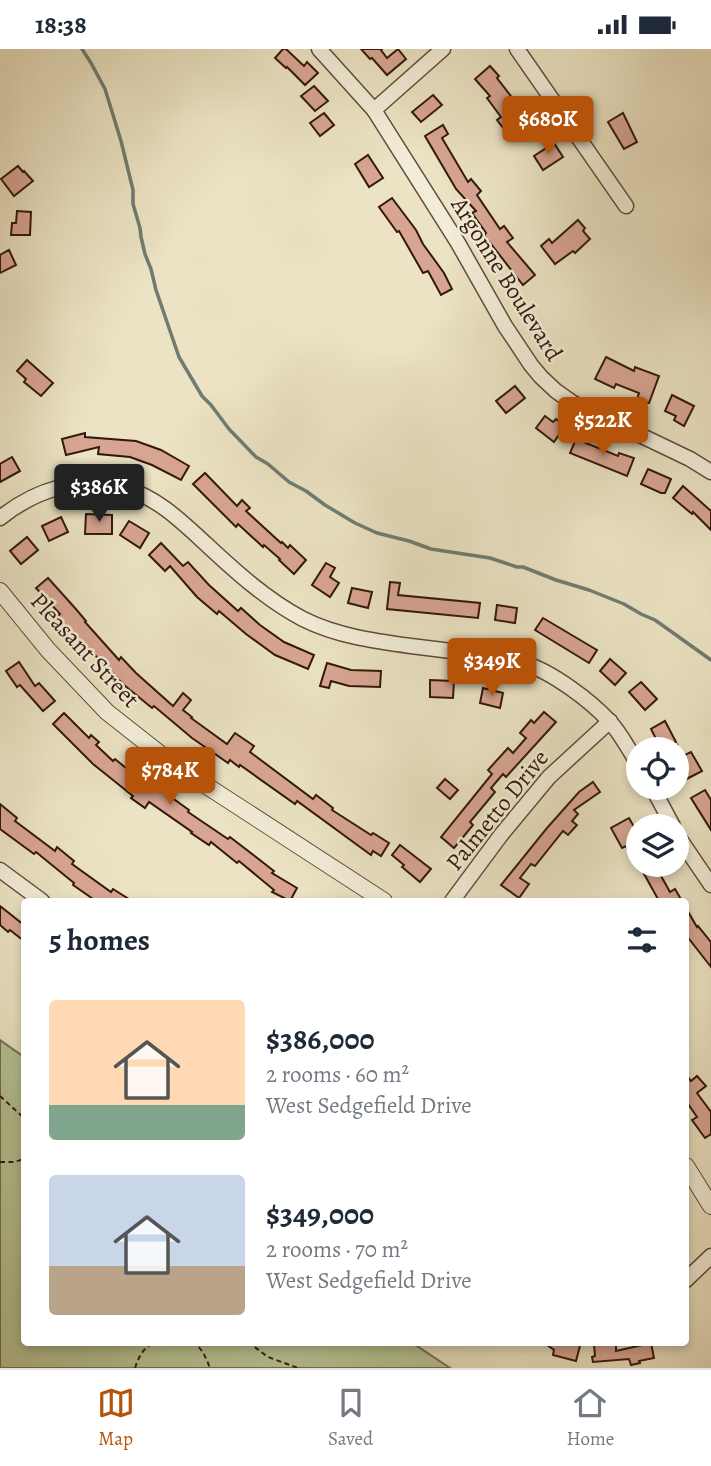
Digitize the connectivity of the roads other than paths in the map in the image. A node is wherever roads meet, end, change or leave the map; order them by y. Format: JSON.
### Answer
{"nodes":[{"id":1,"x":319,"y":49,"type":"edge"},
{"id":2,"x":443,"y":49,"type":"edge"},
{"id":3,"x":517,"y":49,"type":"edge"},
{"id":4,"x":374,"y":110,"type":"junction"},
{"id":5,"x":626,"y":205,"type":"dead end"},
{"id":6,"x":711,"y":472,"type":"edge"},
{"id":7,"x":0,"y":518,"type":"edge"},
{"id":8,"x":0,"y":591,"type":"edge"},
{"id":9,"x":610,"y":721,"type":"junction"},
{"id":10,"x":626,"y":745,"type":"edge"},
{"id":11,"x":689,"y":853,"type":"edge"},
{"id":12,"x":0,"y":870,"type":"edge"},
{"id":13,"x":711,"y":885,"type":"edge"},
{"id":14,"x":38,"y":898,"type":"edge"},
{"id":15,"x":379,"y":898,"type":"edge"},
{"id":16,"x":454,"y":898,"type":"edge"},
{"id":17,"x":689,"y":1172,"type":"edge"},
{"id":18,"x":711,"y":1206,"type":"edge"},
{"id":19,"x":711,"y":1256,"type":"edge"},
{"id":20,"x":689,"y":1277,"type":"edge"}],
"edges":[{"from":1,"to":4,"type":"street","name":"Argonne Boulevard"},
{"from":2,"to":4,"type":"street"},
{"from":3,"to":5,"type":"street"},
{"from":4,"to":6,"type":"street","name":"Argonne Boulevard"},
{"from":7,"to":9,"type":"street"},
{"from":8,"to":15,"type":"street","name":"Pleasant Street"},
{"from":9,"to":10,"type":"street"},
{"from":9,"to":16,"type":"street","name":"Palmetto Drive"},
{"from":11,"to":13,"type":"street"},
{"from":12,"to":14,"type":"street"},
{"from":17,"to":18,"type":"street"},
{"from":19,"to":20,"type":"street"}]}
